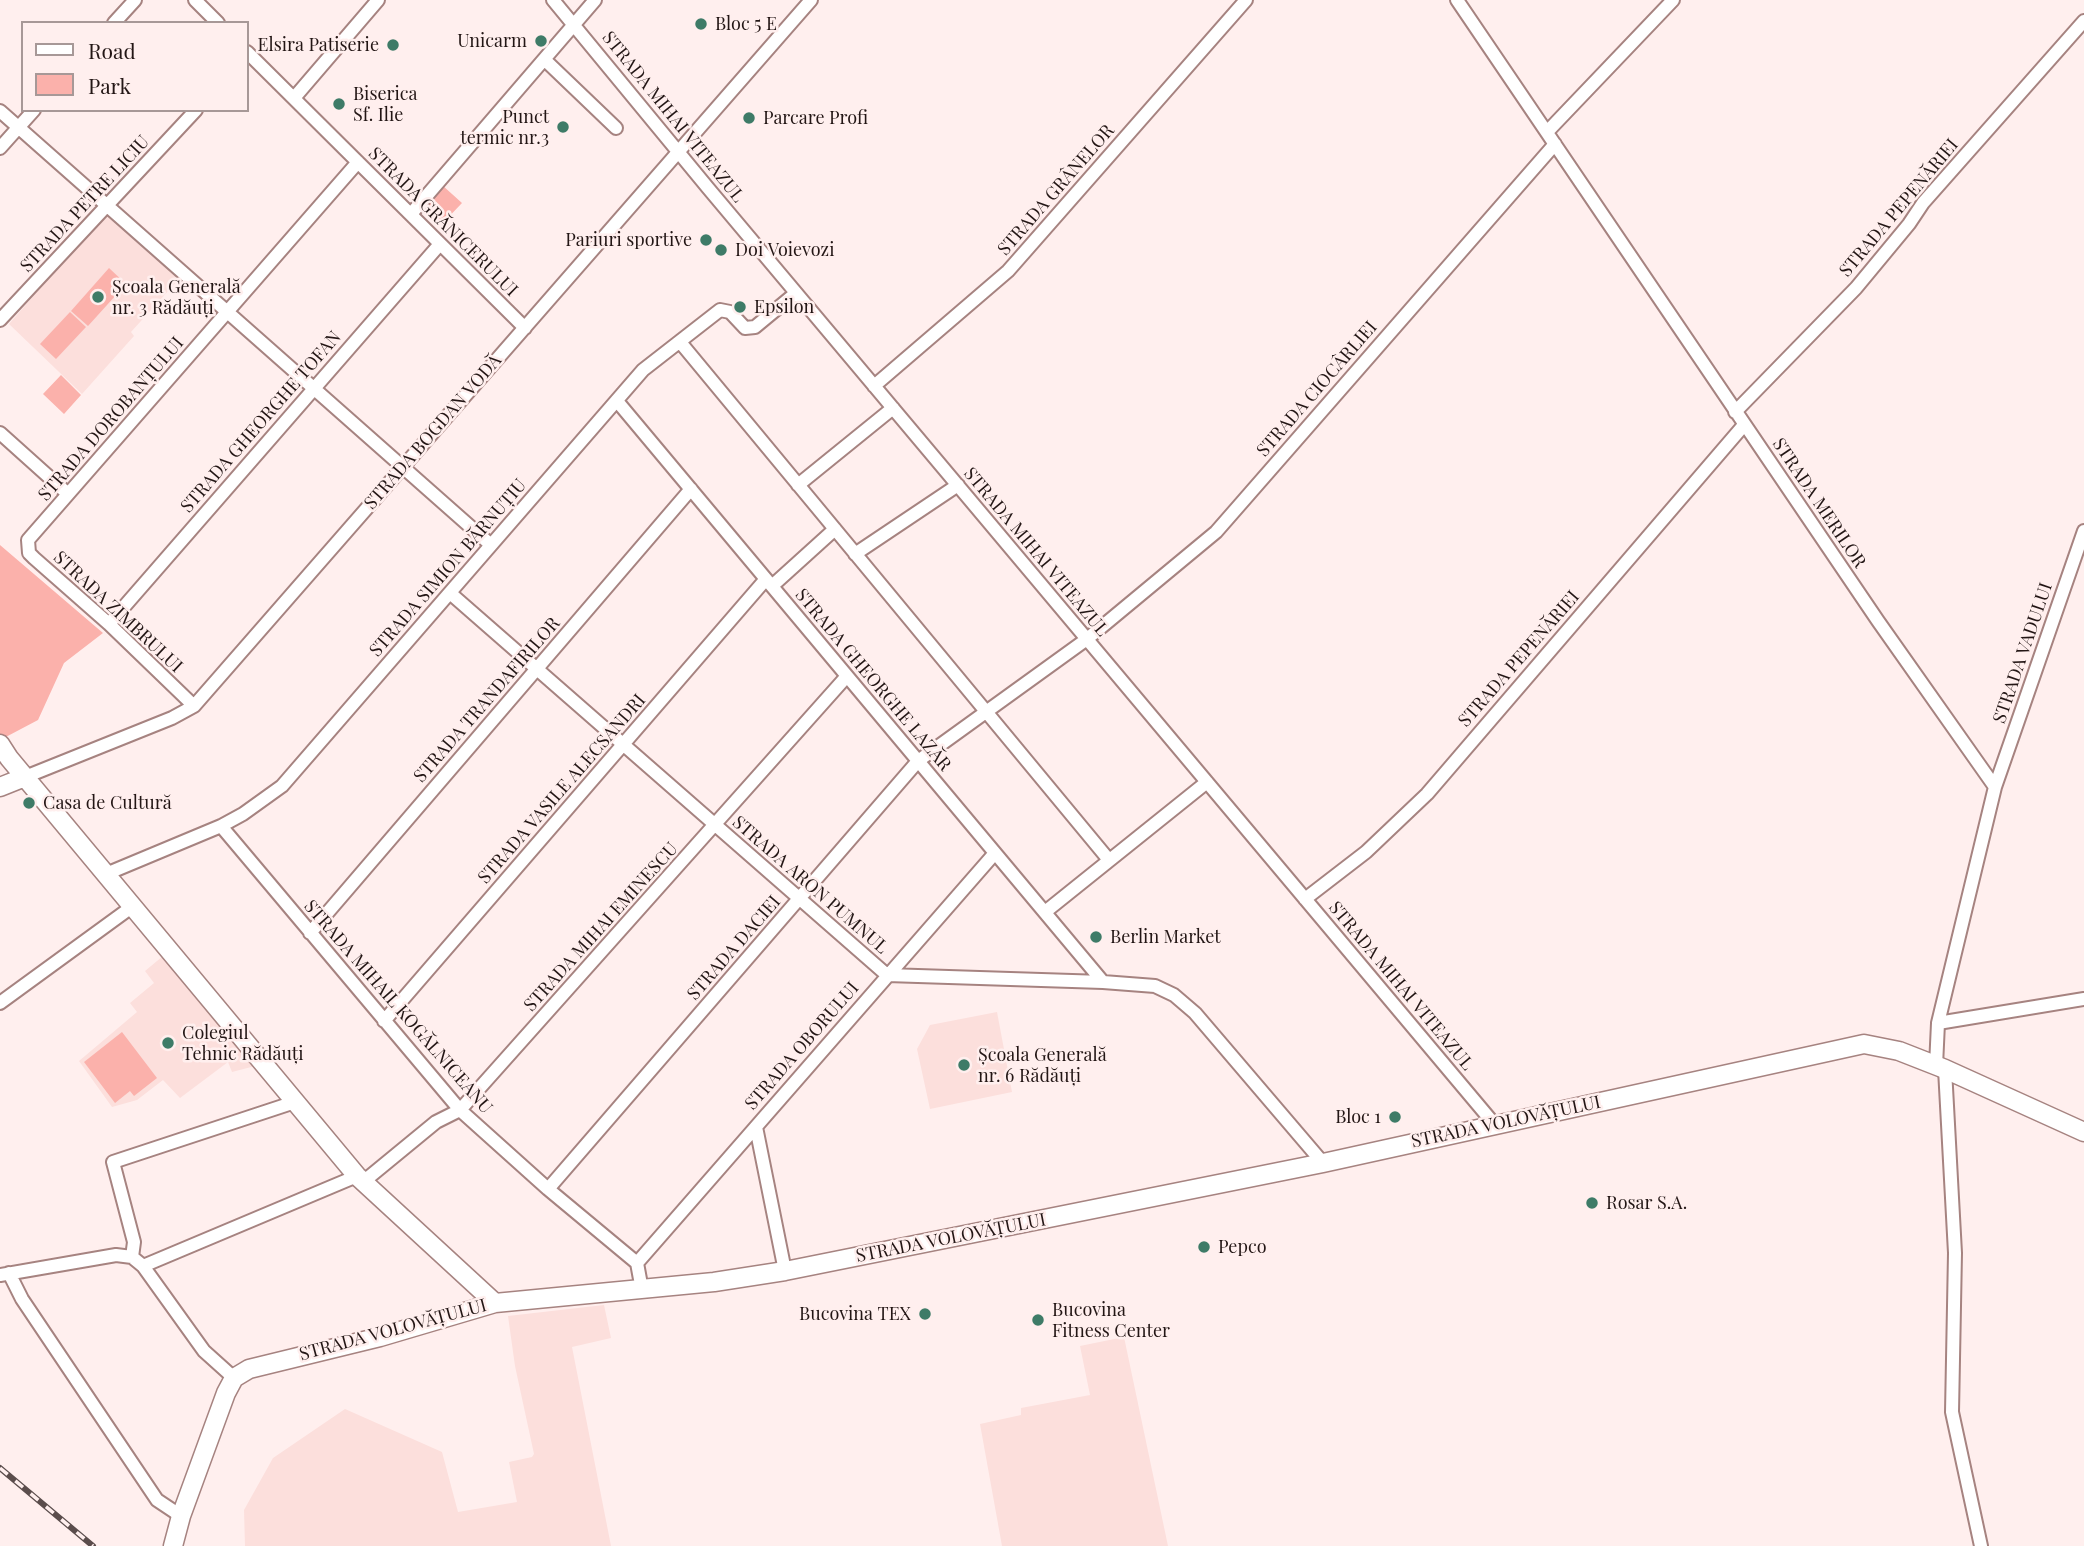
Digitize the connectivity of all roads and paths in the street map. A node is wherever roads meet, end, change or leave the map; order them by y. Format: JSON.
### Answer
{"nodes":[{"id":1,"x":135,"y":0,"type":"edge"},
{"id":2,"x":195,"y":0,"type":"edge"},
{"id":3,"x":378,"y":0,"type":"edge"},
{"id":4,"x":553,"y":0,"type":"edge"},
{"id":5,"x":595,"y":0,"type":"edge"},
{"id":6,"x":811,"y":0,"type":"edge"},
{"id":7,"x":1246,"y":0,"type":"edge"},
{"id":8,"x":1457,"y":0,"type":"edge"},
{"id":9,"x":1673,"y":0,"type":"edge"},
{"id":10,"x":116,"y":21,"type":"edge"},
{"id":11,"x":216,"y":21,"type":"edge"},
{"id":12,"x":2084,"y":21,"type":"edge"},
{"id":13,"x":575,"y":25,"type":"junction"},
{"id":14,"x":248,"y":54,"type":"edge"},
{"id":15,"x":545,"y":60,"type":"junction"},
{"id":16,"x":294,"y":98,"type":"junction"},
{"id":17,"x":0,"y":111,"type":"edge"},
{"id":18,"x":32,"y":112,"type":"edge"},
{"id":19,"x":194,"y":112,"type":"edge"},
{"id":20,"x":18,"y":127,"type":"junction"},
{"id":21,"x":616,"y":128,"type":"dead end"},
{"id":22,"x":1547,"y":132,"type":"junction"},
{"id":23,"x":1555,"y":144,"type":"junction"},
{"id":24,"x":0,"y":148,"type":"edge"},
{"id":25,"x":678,"y":153,"type":"junction"},
{"id":26,"x":358,"y":162,"type":"junction"},
{"id":27,"x":108,"y":206,"type":"junction"},
{"id":28,"x":411,"y":214,"type":"junction"},
{"id":29,"x":440,"y":244,"type":"junction"},
{"id":30,"x":796,"y":293,"type":"junction"},
{"id":31,"x":227,"y":312,"type":"junction"},
{"id":32,"x":0,"y":320,"type":"edge"},
{"id":33,"x":525,"y":328,"type":"junction"},
{"id":34,"x":680,"y":342,"type":"junction"},
{"id":35,"x":874,"y":386,"type":"junction"},
{"id":36,"x":314,"y":389,"type":"junction"},
{"id":37,"x":617,"y":401,"type":"junction"},
{"id":38,"x":893,"y":408,"type":"junction"},
{"id":39,"x":1735,"y":412,"type":"junction"},
{"id":40,"x":1744,"y":425,"type":"junction"},
{"id":41,"x":0,"y":433,"type":"edge"},
{"id":42,"x":403,"y":467,"type":"junction"},
{"id":43,"x":798,"y":485,"type":"junction"},
{"id":44,"x":958,"y":485,"type":"junction"},
{"id":45,"x":691,"y":489,"type":"junction"},
{"id":46,"x":68,"y":494,"type":"junction"},
{"id":47,"x":835,"y":529,"type":"junction"},
{"id":48,"x":2084,"y":531,"type":"edge"},
{"id":49,"x":28,"y":540,"type":"joint"},
{"id":50,"x":491,"y":545,"type":"junction"},
{"id":51,"x":855,"y":554,"type":"junction"},
{"id":52,"x":769,"y":582,"type":"junction"},
{"id":53,"x":450,"y":593,"type":"junction"},
{"id":54,"x":109,"y":624,"type":"junction"},
{"id":55,"x":1087,"y":639,"type":"junction"},
{"id":56,"x":537,"y":668,"type":"junction"},
{"id":57,"x":847,"y":676,"type":"junction"},
{"id":58,"x":194,"y":706,"type":"junction"},
{"id":59,"x":987,"y":713,"type":"junction"},
{"id":60,"x":0,"y":744,"type":"edge"},
{"id":61,"x":624,"y":744,"type":"junction"},
{"id":62,"x":918,"y":761,"type":"junction"},
{"id":63,"x":25,"y":777,"type":"junction"},
{"id":64,"x":1207,"y":782,"type":"junction"},
{"id":65,"x":0,"y":787,"type":"edge"},
{"id":66,"x":1995,"y":788,"type":"junction"},
{"id":67,"x":716,"y":825,"type":"junction"},
{"id":68,"x":221,"y":826,"type":"junction"},
{"id":69,"x":995,"y":853,"type":"junction"},
{"id":70,"x":1109,"y":860,"type":"junction"},
{"id":71,"x":106,"y":874,"type":"junction"},
{"id":72,"x":800,"y":898,"type":"junction"},
{"id":73,"x":1305,"y":899,"type":"junction"},
{"id":74,"x":133,"y":906,"type":"junction"},
{"id":75,"x":1045,"y":912,"type":"junction"},
{"id":76,"x":310,"y":933,"type":"junction"},
{"id":77,"x":887,"y":975,"type":"junction"},
{"id":78,"x":1103,"y":982,"type":"junction"},
{"id":79,"x":2084,"y":999,"type":"edge"},
{"id":80,"x":0,"y":1003,"type":"edge"},
{"id":81,"x":384,"y":1021,"type":"junction"},
{"id":82,"x":1938,"y":1023,"type":"junction"},
{"id":83,"x":1940,"y":1068,"type":"junction"},
{"id":84,"x":296,"y":1102,"type":"junction"},
{"id":85,"x":460,"y":1110,"type":"junction"},
{"id":86,"x":1495,"y":1125,"type":"junction"},
{"id":87,"x":756,"y":1127,"type":"junction"},
{"id":88,"x":2084,"y":1132,"type":"edge"},
{"id":89,"x":1323,"y":1163,"type":"junction"},
{"id":90,"x":360,"y":1179,"type":"junction"},
{"id":91,"x":548,"y":1189,"type":"junction"},
{"id":92,"x":132,"y":1257,"type":"junction"},
{"id":93,"x":637,"y":1263,"type":"junction"},
{"id":94,"x":143,"y":1266,"type":"junction"},
{"id":95,"x":785,"y":1271,"type":"junction"},
{"id":96,"x":4,"y":1274,"type":"edge"},
{"id":97,"x":642,"y":1290,"type":"junction"},
{"id":98,"x":495,"y":1303,"type":"junction"},
{"id":99,"x":234,"y":1378,"type":"junction"},
{"id":100,"x":181,"y":1516,"type":"junction"},
{"id":101,"x":173,"y":1546,"type":"edge"},
{"id":102,"x":1981,"y":1546,"type":"edge"}],
"edges":[{"from":1,"to":10,"type":"street"},
{"from":2,"to":11,"type":"street"},
{"from":3,"to":16,"type":"street"},
{"from":4,"to":13,"type":"street","name":"STRADA MIHAI VITEAZUL"},
{"from":5,"to":13,"type":"street"},
{"from":6,"to":25,"type":"street","name":"STRADA BOGDAN VODĂ"},
{"from":7,"to":35,"type":"street","name":"STRADA GRÂNELOR"},
{"from":8,"to":22,"type":"street","name":"STRADA MERILOR"},
{"from":9,"to":22,"type":"street"},
{"from":12,"to":39,"type":"street","name":"STRADA PEPENĂRIEI"},
{"from":13,"to":15,"type":"street"},
{"from":13,"to":25,"type":"street","name":"STRADA MIHAI VITEAZUL"},
{"from":14,"to":16,"type":"street","name":"STRADA GRĂNICERULUI"},
{"from":15,"to":21,"type":"street"},
{"from":15,"to":28,"type":"street"},
{"from":16,"to":26,"type":"street","name":"STRADA GRĂNICERULUI"},
{"from":17,"to":20,"type":"street"},
{"from":18,"to":20,"type":"street"},
{"from":19,"to":27,"type":"street","name":"STRADA PETRE LICIU"},
{"from":20,"to":24,"type":"street"},
{"from":20,"to":27,"type":"street"},
{"from":22,"to":23,"type":"street","name":"STRADA MERILOR"},
{"from":23,"to":39,"type":"street","name":"STRADA MERILOR"},
{"from":23,"to":55,"type":"street","name":"STRADA CIOCÂRLIEI"},
{"from":25,"to":30,"type":"street","name":"STRADA MIHAI VITEAZUL"},
{"from":25,"to":33,"type":"street","name":"STRADA BOGDAN VODĂ"},
{"from":26,"to":28,"type":"street","name":"STRADA GRĂNICERULUI"},
{"from":26,"to":31,"type":"street","name":"STRADA DOROBANȚULUI"},
{"from":27,"to":31,"type":"street"},
{"from":27,"to":32,"type":"street","name":"STRADA PETRE LICIU"},
{"from":28,"to":29,"type":"street","name":"STRADA GRĂNICERULUI"},
{"from":29,"to":33,"type":"street","name":"STRADA GRĂNICERULUI"},
{"from":29,"to":36,"type":"street","name":"STRADA GHEORGHE TOFAN"},
{"from":30,"to":34,"type":"street","name":"STRADA SIMION BĂRNUȚIU"},
{"from":30,"to":35,"type":"street","name":"STRADA MIHAI VITEAZUL"},
{"from":31,"to":36,"type":"street"},
{"from":31,"to":46,"type":"street","name":"STRADA DOROBANȚULUI"},
{"from":33,"to":42,"type":"street","name":"STRADA BOGDAN VODĂ"},
{"from":34,"to":37,"type":"street","name":"STRADA SIMION BĂRNUȚIU"},
{"from":34,"to":43,"type":"street"},
{"from":35,"to":38,"type":"street","name":"STRADA MIHAI VITEAZUL"},
{"from":36,"to":42,"type":"street"},
{"from":36,"to":54,"type":"street","name":"STRADA GHEORGHE TOFAN"},
{"from":37,"to":45,"type":"street","name":"STRADA GHEORGHE LAZĂR"},
{"from":37,"to":50,"type":"street","name":"STRADA SIMION BĂRNUȚIU"},
{"from":38,"to":43,"type":"street"},
{"from":38,"to":44,"type":"street","name":"STRADA MIHAI VITEAZUL"},
{"from":39,"to":40,"type":"street","name":"STRADA MERILOR"},
{"from":40,"to":66,"type":"street","name":"STRADA MERILOR"},
{"from":40,"to":73,"type":"street","name":"STRADA PEPENĂRIEI"},
{"from":41,"to":46,"type":"street"},
{"from":42,"to":50,"type":"street"},
{"from":42,"to":58,"type":"street","name":"STRADA BOGDAN VODĂ"},
{"from":43,"to":47,"type":"street"},
{"from":44,"to":51,"type":"street"},
{"from":44,"to":55,"type":"street","name":"STRADA MIHAI VITEAZUL"},
{"from":45,"to":52,"type":"street","name":"STRADA GHEORGHE LAZĂR"},
{"from":45,"to":56,"type":"street","name":"STRADA TRANDAFIRILOR"},
{"from":46,"to":49,"type":"street","name":"STRADA DOROBANȚULUI"},
{"from":47,"to":51,"type":"street"},
{"from":47,"to":52,"type":"street","name":"STRADA VASILE ALECSANDRI"},
{"from":48,"to":66,"type":"street","name":"STRADA VADULUI"},
{"from":49,"to":54,"type":"street","name":"STRADA ZIMBRULUI"},
{"from":50,"to":53,"type":"street","name":"STRADA SIMION BĂRNUȚIU"},
{"from":51,"to":59,"type":"street"},
{"from":52,"to":57,"type":"street","name":"STRADA GHEORGHE LAZĂR"},
{"from":52,"to":61,"type":"street","name":"STRADA VASILE ALECSANDRI"},
{"from":53,"to":56,"type":"street","name":"STRADA ARON PUMNUL"},
{"from":53,"to":68,"type":"street","name":"STRADA SIMION BĂRNUȚIU"},
{"from":54,"to":58,"type":"street","name":"STRADA ZIMBRULUI"},
{"from":55,"to":59,"type":"street","name":"STRADA CIOCÂRLIEI"},
{"from":55,"to":64,"type":"street","name":"STRADA MIHAI VITEAZUL"},
{"from":56,"to":61,"type":"street","name":"STRADA ARON PUMNUL"},
{"from":56,"to":76,"type":"street","name":"STRADA TRANDAFIRILOR"},
{"from":57,"to":62,"type":"street","name":"STRADA GHEORGHE LAZĂR"},
{"from":57,"to":67,"type":"street","name":"STRADA MIHAI EMINESCU"},
{"from":58,"to":63,"type":"street","name":"STRADA BOGDAN VODĂ"},
{"from":59,"to":62,"type":"street","name":"STRADA DACIEI"},
{"from":59,"to":70,"type":"street"},
{"from":60,"to":63,"type":"main road"},
{"from":61,"to":67,"type":"street","name":"STRADA ARON PUMNUL"},
{"from":61,"to":81,"type":"street","name":"STRADA VASILE ALECSANDRI"},
{"from":62,"to":69,"type":"street","name":"STRADA GHEORGHE LAZĂR"},
{"from":62,"to":72,"type":"street","name":"STRADA DACIEI"},
{"from":63,"to":65,"type":"main road","name":"STRADA BOGDAN VODĂ"},
{"from":63,"to":71,"type":"main road"},
{"from":64,"to":70,"type":"street"},
{"from":64,"to":73,"type":"street","name":"STRADA MIHAI VITEAZUL"},
{"from":66,"to":82,"type":"street"},
{"from":67,"to":72,"type":"street","name":"STRADA ARON PUMNUL"},
{"from":67,"to":85,"type":"street","name":"STRADA MIHAI EMINESCU"},
{"from":68,"to":71,"type":"street","name":"STRADA SIMION BĂRNUȚIU"},
{"from":68,"to":76,"type":"street","name":"STRADA MIHAIL KOGĂLNICEANU"},
{"from":69,"to":75,"type":"street","name":"STRADA GHEORGHE LAZĂR"},
{"from":69,"to":77,"type":"street","name":"STRADA OBORULUI"},
{"from":70,"to":75,"type":"street"},
{"from":71,"to":74,"type":"main road"},
{"from":72,"to":77,"type":"street","name":"STRADA ARON PUMNUL"},
{"from":72,"to":91,"type":"street","name":"STRADA DACIEI"},
{"from":73,"to":86,"type":"street","name":"STRADA MIHAI VITEAZUL"},
{"from":74,"to":80,"type":"street"},
{"from":74,"to":84,"type":"main road"},
{"from":75,"to":78,"type":"street","name":"STRADA GHEORGHE LAZĂR"},
{"from":76,"to":81,"type":"street","name":"STRADA MIHAIL KOGĂLNICEANU"},
{"from":77,"to":78,"type":"street","name":"STRADA ARON PUMNUL"},
{"from":77,"to":87,"type":"street","name":"STRADA OBORULUI"},
{"from":78,"to":89,"type":"street","name":"STRADA ARON PUMNUL"},
{"from":79,"to":82,"type":"street"},
{"from":81,"to":85,"type":"street","name":"STRADA MIHAIL KOGĂLNICEANU"},
{"from":82,"to":83,"type":"street"},
{"from":83,"to":86,"type":"main road","name":"STRADA VOLOVĂȚULUI"},
{"from":83,"to":88,"type":"main road","name":"STRADA VOLOVĂȚULUI"},
{"from":83,"to":102,"type":"street"},
{"from":84,"to":90,"type":"main road"},
{"from":84,"to":92,"type":"street"},
{"from":85,"to":90,"type":"street","name":"STRADA MIHAI EMINESCU"},
{"from":85,"to":91,"type":"street","name":"STRADA MIHAIL KOGĂLNICEANU"},
{"from":86,"to":89,"type":"main road","name":"STRADA VOLOVĂȚULUI"},
{"from":87,"to":93,"type":"street","name":"STRADA OBORULUI"},
{"from":87,"to":95,"type":"street"},
{"from":89,"to":95,"type":"main road","name":"STRADA VOLOVĂȚULUI"},
{"from":90,"to":94,"type":"street","name":"STRADA MIHAI EMINESCU"},
{"from":90,"to":98,"type":"main road"},
{"from":91,"to":93,"type":"street","name":"STRADA MIHAIL KOGĂLNICEANU"},
{"from":92,"to":94,"type":"street"},
{"from":92,"to":96,"type":"street"},
{"from":93,"to":97,"type":"street"},
{"from":94,"to":99,"type":"street"},
{"from":95,"to":97,"type":"main road","name":"STRADA VOLOVĂȚULUI"},
{"from":96,"to":100,"type":"street"},
{"from":97,"to":98,"type":"main road","name":"STRADA VOLOVĂȚULUI"},
{"from":98,"to":99,"type":"main road","name":"STRADA VOLOVĂȚULUI"},
{"from":99,"to":100,"type":"main road"},
{"from":100,"to":101,"type":"main road"}]}
